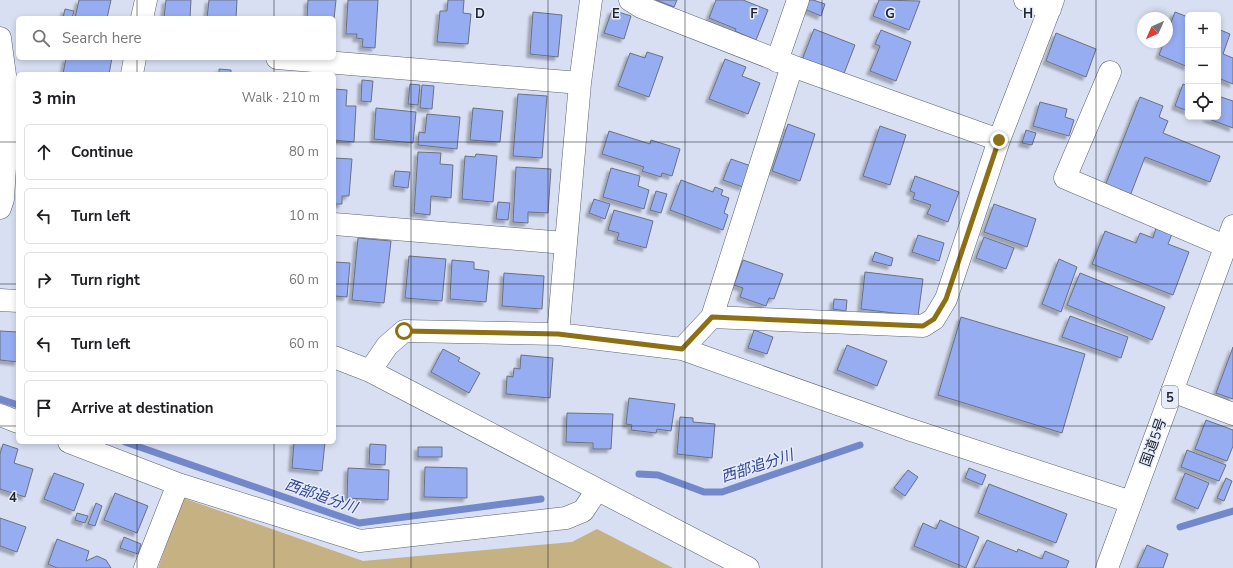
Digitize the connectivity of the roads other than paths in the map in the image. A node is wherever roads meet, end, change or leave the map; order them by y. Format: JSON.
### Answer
{"nodes":[{"id":1,"x":146,"y":0,"type":"edge"},
{"id":2,"x":591,"y":0,"type":"edge"},
{"id":3,"x":630,"y":0,"type":"edge"},
{"id":4,"x":798,"y":0,"type":"edge"},
{"id":5,"x":1025,"y":0,"type":"edge"},
{"id":6,"x":1052,"y":5,"type":"edge"},
{"id":7,"x":142,"y":16,"type":"edge"},
{"id":8,"x":0,"y":38,"type":"edge"},
{"id":9,"x":135,"y":60,"type":"edge"},
{"id":10,"x":301,"y":60,"type":"edge"},
{"id":11,"x":784,"y":63,"type":"junction"},
{"id":12,"x":132,"y":72,"type":"edge"},
{"id":13,"x":1110,"y":72,"type":"dead end"},
{"id":14,"x":580,"y":83,"type":"junction"},
{"id":15,"x":999,"y":140,"type":"junction"},
{"id":16,"x":7,"y":202,"type":"edge"},
{"id":17,"x":336,"y":224,"type":"edge"},
{"id":18,"x":1233,"y":226,"type":"edge"},
{"id":19,"x":566,"y":243,"type":"junction"},
{"id":20,"x":1225,"y":246,"type":"junction"},
{"id":21,"x":0,"y":300,"type":"edge"},
{"id":22,"x":16,"y":301,"type":"edge"},
{"id":23,"x":712,"y":317,"type":"junction"},
{"id":24,"x":558,"y":334,"type":"junction"},
{"id":25,"x":682,"y":349,"type":"junction"},
{"id":26,"x":336,"y":358,"type":"edge"},
{"id":27,"x":370,"y":371,"type":"junction"},
{"id":28,"x":1172,"y":391,"type":"junction"},
{"id":29,"x":1233,"y":414,"type":"edge"},
{"id":30,"x":0,"y":416,"type":"edge"},
{"id":31,"x":16,"y":421,"type":"edge"},
{"id":32,"x":74,"y":444,"type":"edge"},
{"id":33,"x":178,"y":484,"type":"junction"},
{"id":34,"x":597,"y":490,"type":"junction"},
{"id":35,"x":1131,"y":502,"type":"junction"},
{"id":36,"x":146,"y":568,"type":"edge"},
{"id":37,"x":748,"y":568,"type":"edge"},
{"id":38,"x":1107,"y":568,"type":"edge"}],
"edges":[{"from":1,"to":7,"type":"main road"},
{"from":2,"to":14,"type":"main road"},
{"from":3,"to":11,"type":"main road"},
{"from":4,"to":11,"type":"main road"},
{"from":5,"to":6,"type":"main road"},
{"from":6,"to":15,"type":"main road"},
{"from":8,"to":16,"type":"main road"},
{"from":9,"to":12,"type":"main road"},
{"from":10,"to":14,"type":"main road"},
{"from":11,"to":15,"type":"main road"},
{"from":11,"to":23,"type":"main road"},
{"from":13,"to":20,"type":"main road"},
{"from":14,"to":19,"type":"main road"},
{"from":15,"to":23,"type":"main road"},
{"from":17,"to":19,"type":"main road"},
{"from":18,"to":20,"type":"main road","name":"国道5号","number":"5"},
{"from":19,"to":24,"type":"main road"},
{"from":20,"to":28,"type":"main road","name":"国道5号","number":"5"},
{"from":21,"to":22,"type":"main road"},
{"from":23,"to":25,"type":"main road"},
{"from":24,"to":25,"type":"main road"},
{"from":24,"to":27,"type":"main road"},
{"from":25,"to":35,"type":"main road"},
{"from":26,"to":27,"type":"main road"},
{"from":27,"to":34,"type":"main road"},
{"from":28,"to":29,"type":"main road"},
{"from":28,"to":35,"type":"main road","name":"国道5号","number":"5"},
{"from":30,"to":31,"type":"main road"},
{"from":32,"to":33,"type":"main road"},
{"from":33,"to":34,"type":"main road"},
{"from":33,"to":36,"type":"main road"},
{"from":34,"to":37,"type":"main road"},
{"from":35,"to":38,"type":"main road","name":"国道5号","number":"5"}]}
